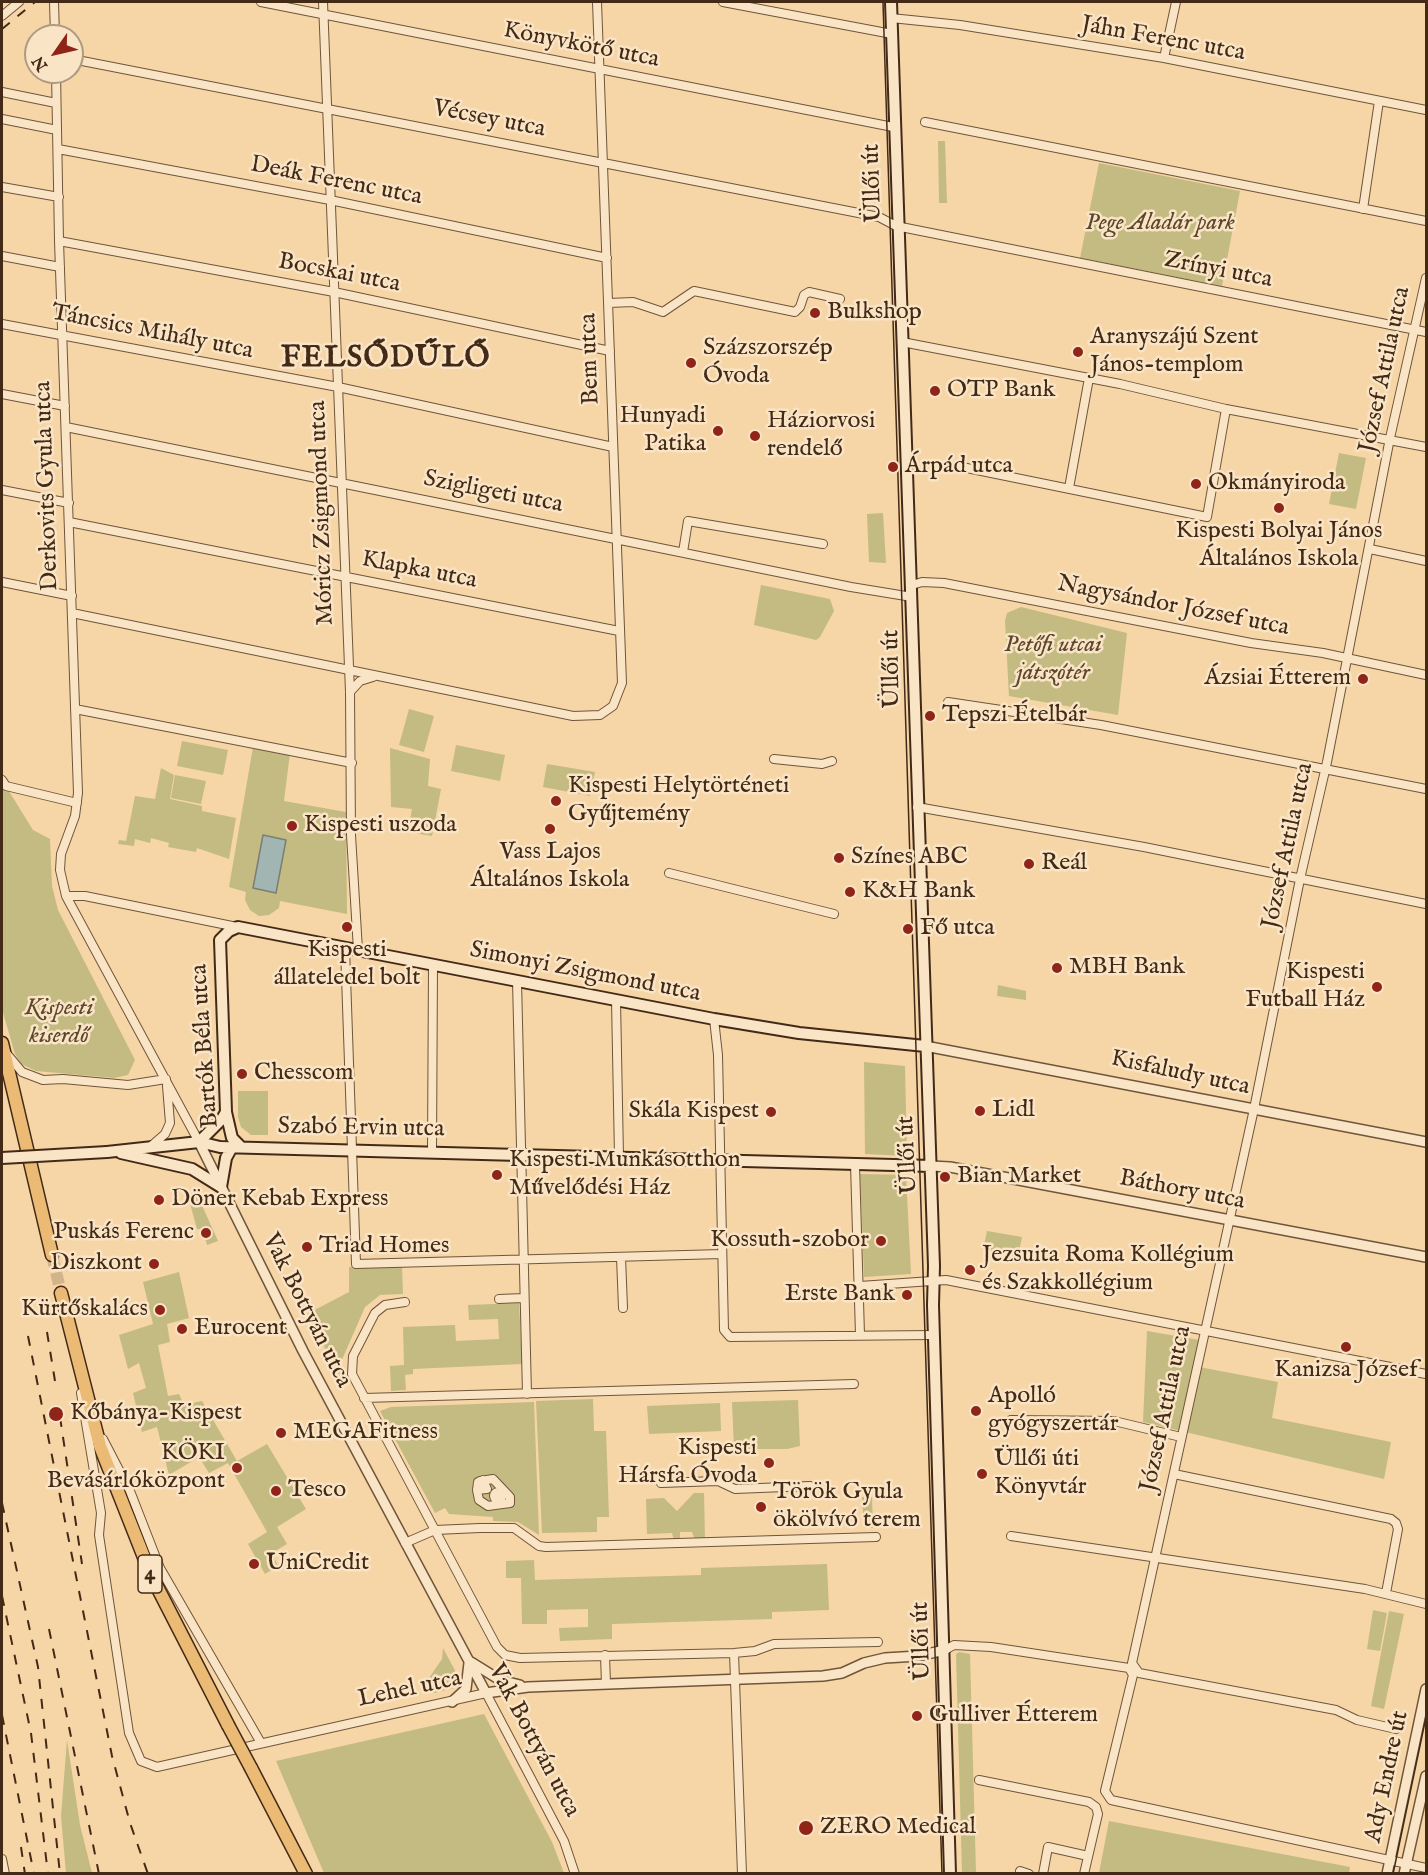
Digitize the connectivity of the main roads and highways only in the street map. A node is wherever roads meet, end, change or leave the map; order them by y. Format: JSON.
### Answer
{"nodes":[{"id":1,"x":891,"y":2,"type":"edge"},
{"id":2,"x":220,"y":939,"type":"joint"},
{"id":3,"x":2,"y":1045,"type":"edge"},
{"id":4,"x":925,"y":1046,"type":"junction"},
{"id":5,"x":226,"y":1113,"type":"junction"},
{"id":6,"x":199,"y":1142,"type":"junction"},
{"id":7,"x":236,"y":1147,"type":"junction"},
{"id":8,"x":112,"y":1152,"type":"junction"},
{"id":9,"x":2,"y":1158,"type":"edge"},
{"id":10,"x":931,"y":1166,"type":"junction"},
{"id":11,"x":52,"y":1255,"type":"tunnel mouth"},
{"id":12,"x":61,"y":1293,"type":"tunnel mouth"},
{"id":13,"x":306,"y":1874,"type":"edge"},
{"id":14,"x":950,"y":1874,"type":"edge"}],
"edges":[{"from":1,"to":4,"type":"main road","name":"Üllői út"},
{"from":2,"to":4,"type":"main road","name":"Simonyi Zsigmond utca"},
{"from":2,"to":5,"type":"main road","name":"Bartók Béla utca"},
{"from":3,"to":11,"type":"main road"},
{"from":4,"to":10,"type":"main road","name":"Üllői út"},
{"from":5,"to":6,"type":"main road"},
{"from":5,"to":7,"type":"main road","name":"Bartók Béla utca"},
{"from":6,"to":7,"type":"main road","name":"Szabó Ervin utca"},
{"from":6,"to":8,"type":"main road","name":"Szabó Ervin utca"},
{"from":7,"to":8,"type":"main road"},
{"from":7,"to":10,"type":"main road","name":"Szabó Ervin utca"},
{"from":8,"to":9,"type":"main road","name":"Szabó Ervin utca","bridge":true},
{"from":10,"to":14,"type":"main road","name":"Üllői út"},
{"from":12,"to":13,"type":"main road","number":"4","bridge":true}]}
